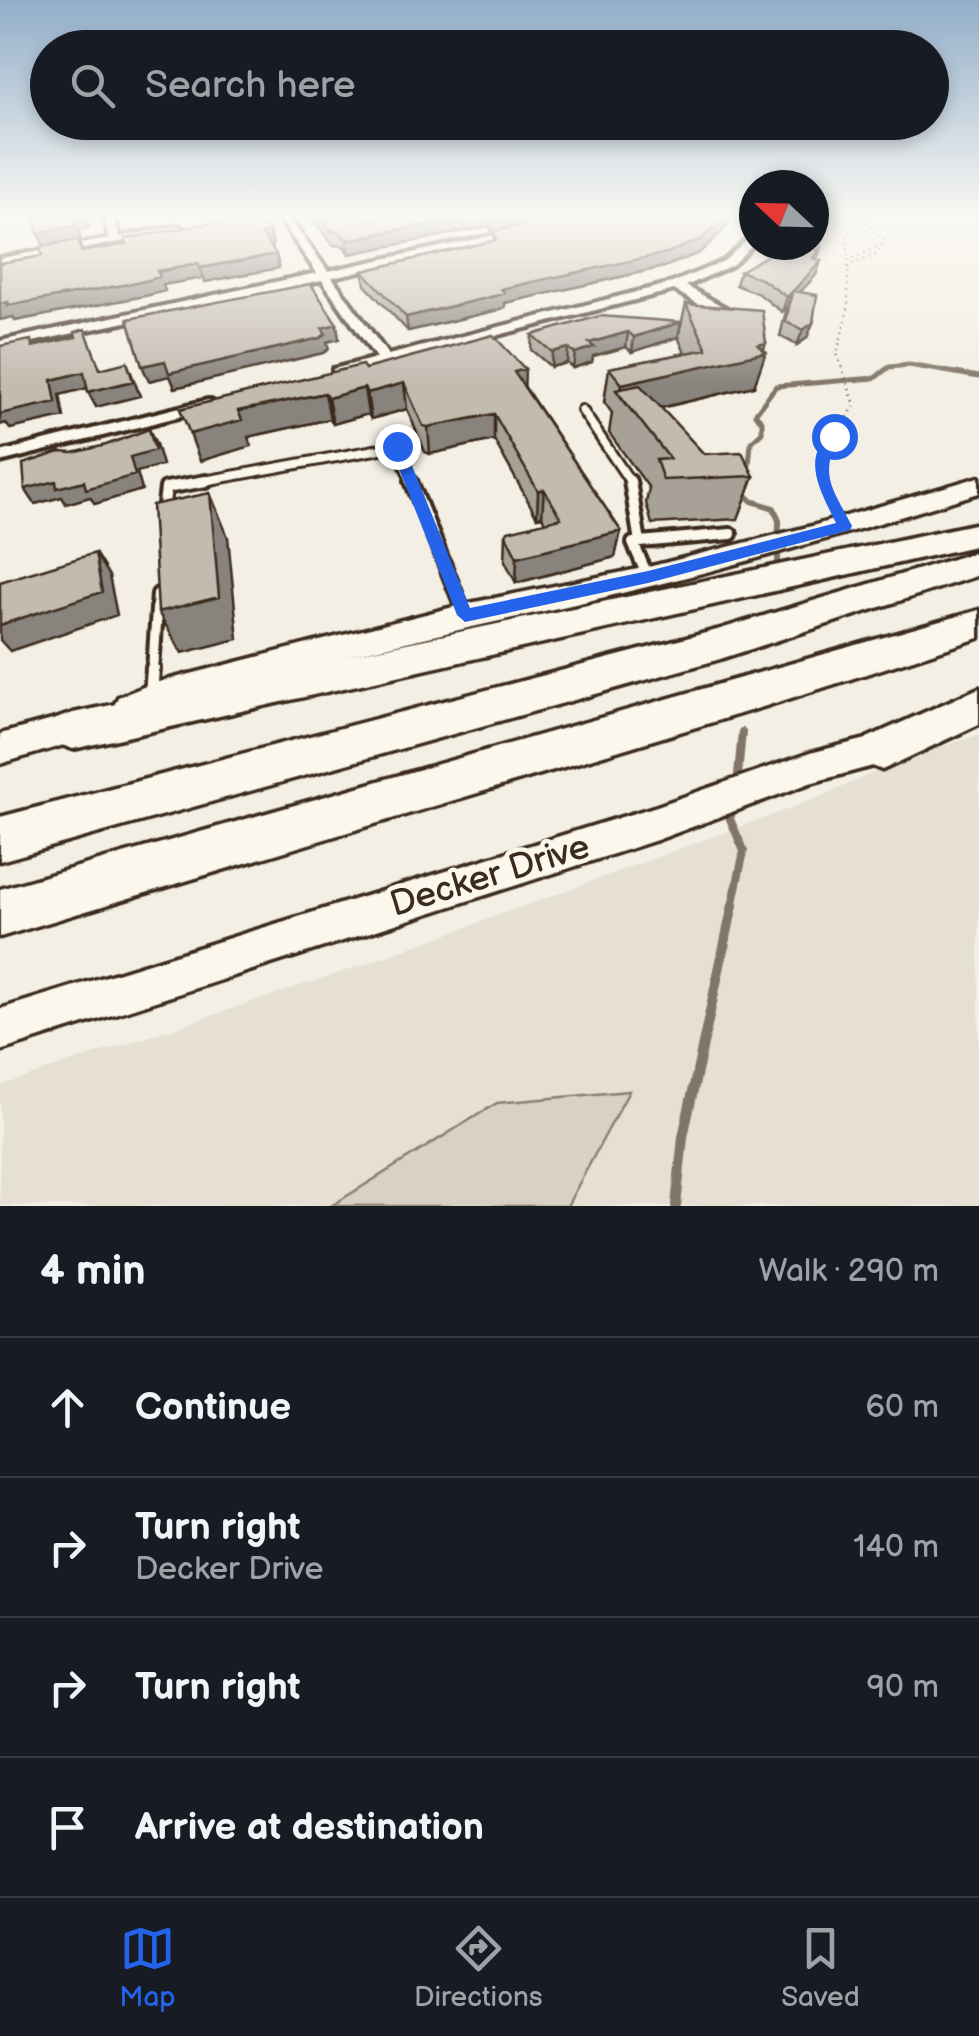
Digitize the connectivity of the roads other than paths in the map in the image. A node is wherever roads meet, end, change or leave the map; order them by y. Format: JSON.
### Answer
{"nodes":[{"id":1,"x":324,"y":273,"type":"edge"},
{"id":2,"x":338,"y":273,"type":"edge"},
{"id":3,"x":705,"y":273,"type":"edge"},
{"id":4,"x":326,"y":276,"type":"junction"},
{"id":5,"x":676,"y":286,"type":"junction"},
{"id":6,"x":728,"y":315,"type":"edge"},
{"id":7,"x":0,"y":344,"type":"edge"},
{"id":8,"x":384,"y":360,"type":"junction"},
{"id":9,"x":327,"y":374,"type":"edge"},
{"id":10,"x":231,"y":399,"type":"edge"},
{"id":11,"x":582,"y":410,"type":"dead end"},
{"id":12,"x":0,"y":457,"type":"edge"},
{"id":13,"x":979,"y":485,"type":"edge"},
{"id":14,"x":161,"y":524,"type":"edge"},
{"id":15,"x":731,"y":534,"type":"dead end"},
{"id":16,"x":979,"y":534,"type":"edge"},
{"id":17,"x":636,"y":543,"type":"junction"},
{"id":18,"x":618,"y":547,"type":"edge"},
{"id":19,"x":979,"y":563,"type":"edge"},
{"id":20,"x":158,"y":577,"type":"edge"},
{"id":21,"x":648,"y":577,"type":"junction"},
{"id":22,"x":465,"y":615,"type":"junction"},
{"id":23,"x":979,"y":624,"type":"edge"},
{"id":24,"x":150,"y":697,"type":"junction"},
{"id":25,"x":979,"y":704,"type":"edge"},
{"id":26,"x":979,"y":721,"type":"edge"},
{"id":27,"x":73,"y":731,"type":"junction"},
{"id":28,"x":0,"y":750,"type":"edge"},
{"id":29,"x":882,"y":750,"type":"junction"},
{"id":30,"x":0,"y":839,"type":"edge"},
{"id":31,"x":0,"y":913,"type":"edge"},
{"id":32,"x":0,"y":1030,"type":"edge"}],
"edges":[{"from":1,"to":4,"type":"street"},
{"from":2,"to":4,"type":"street"},
{"from":3,"to":5,"type":"street"},
{"from":4,"to":7,"type":"street"},
{"from":4,"to":8,"type":"street"},
{"from":5,"to":6,"type":"street"},
{"from":5,"to":8,"type":"street"},
{"from":8,"to":9,"type":"street"},
{"from":10,"to":12,"type":"street"},
{"from":11,"to":17,"type":"lane"},
{"from":13,"to":21,"type":"main road"},
{"from":14,"to":22,"type":"lane"},
{"from":15,"to":17,"type":"lane"},
{"from":16,"to":27,"type":"highway"},
{"from":17,"to":18,"type":"lane"},
{"from":17,"to":21,"type":"lane"},
{"from":19,"to":30,"type":"highway"},
{"from":20,"to":24,"type":"lane"},
{"from":21,"to":22,"type":"main road"},
{"from":22,"to":24,"type":"main road"},
{"from":23,"to":31,"type":"highway"},
{"from":24,"to":27,"type":"main road"},
{"from":25,"to":29,"type":"highway"},
{"from":26,"to":29,"type":"main road","name":"Decker Drive"},
{"from":27,"to":28,"type":"main road"},
{"from":29,"to":32,"type":"main road","name":"Decker Drive"}]}
